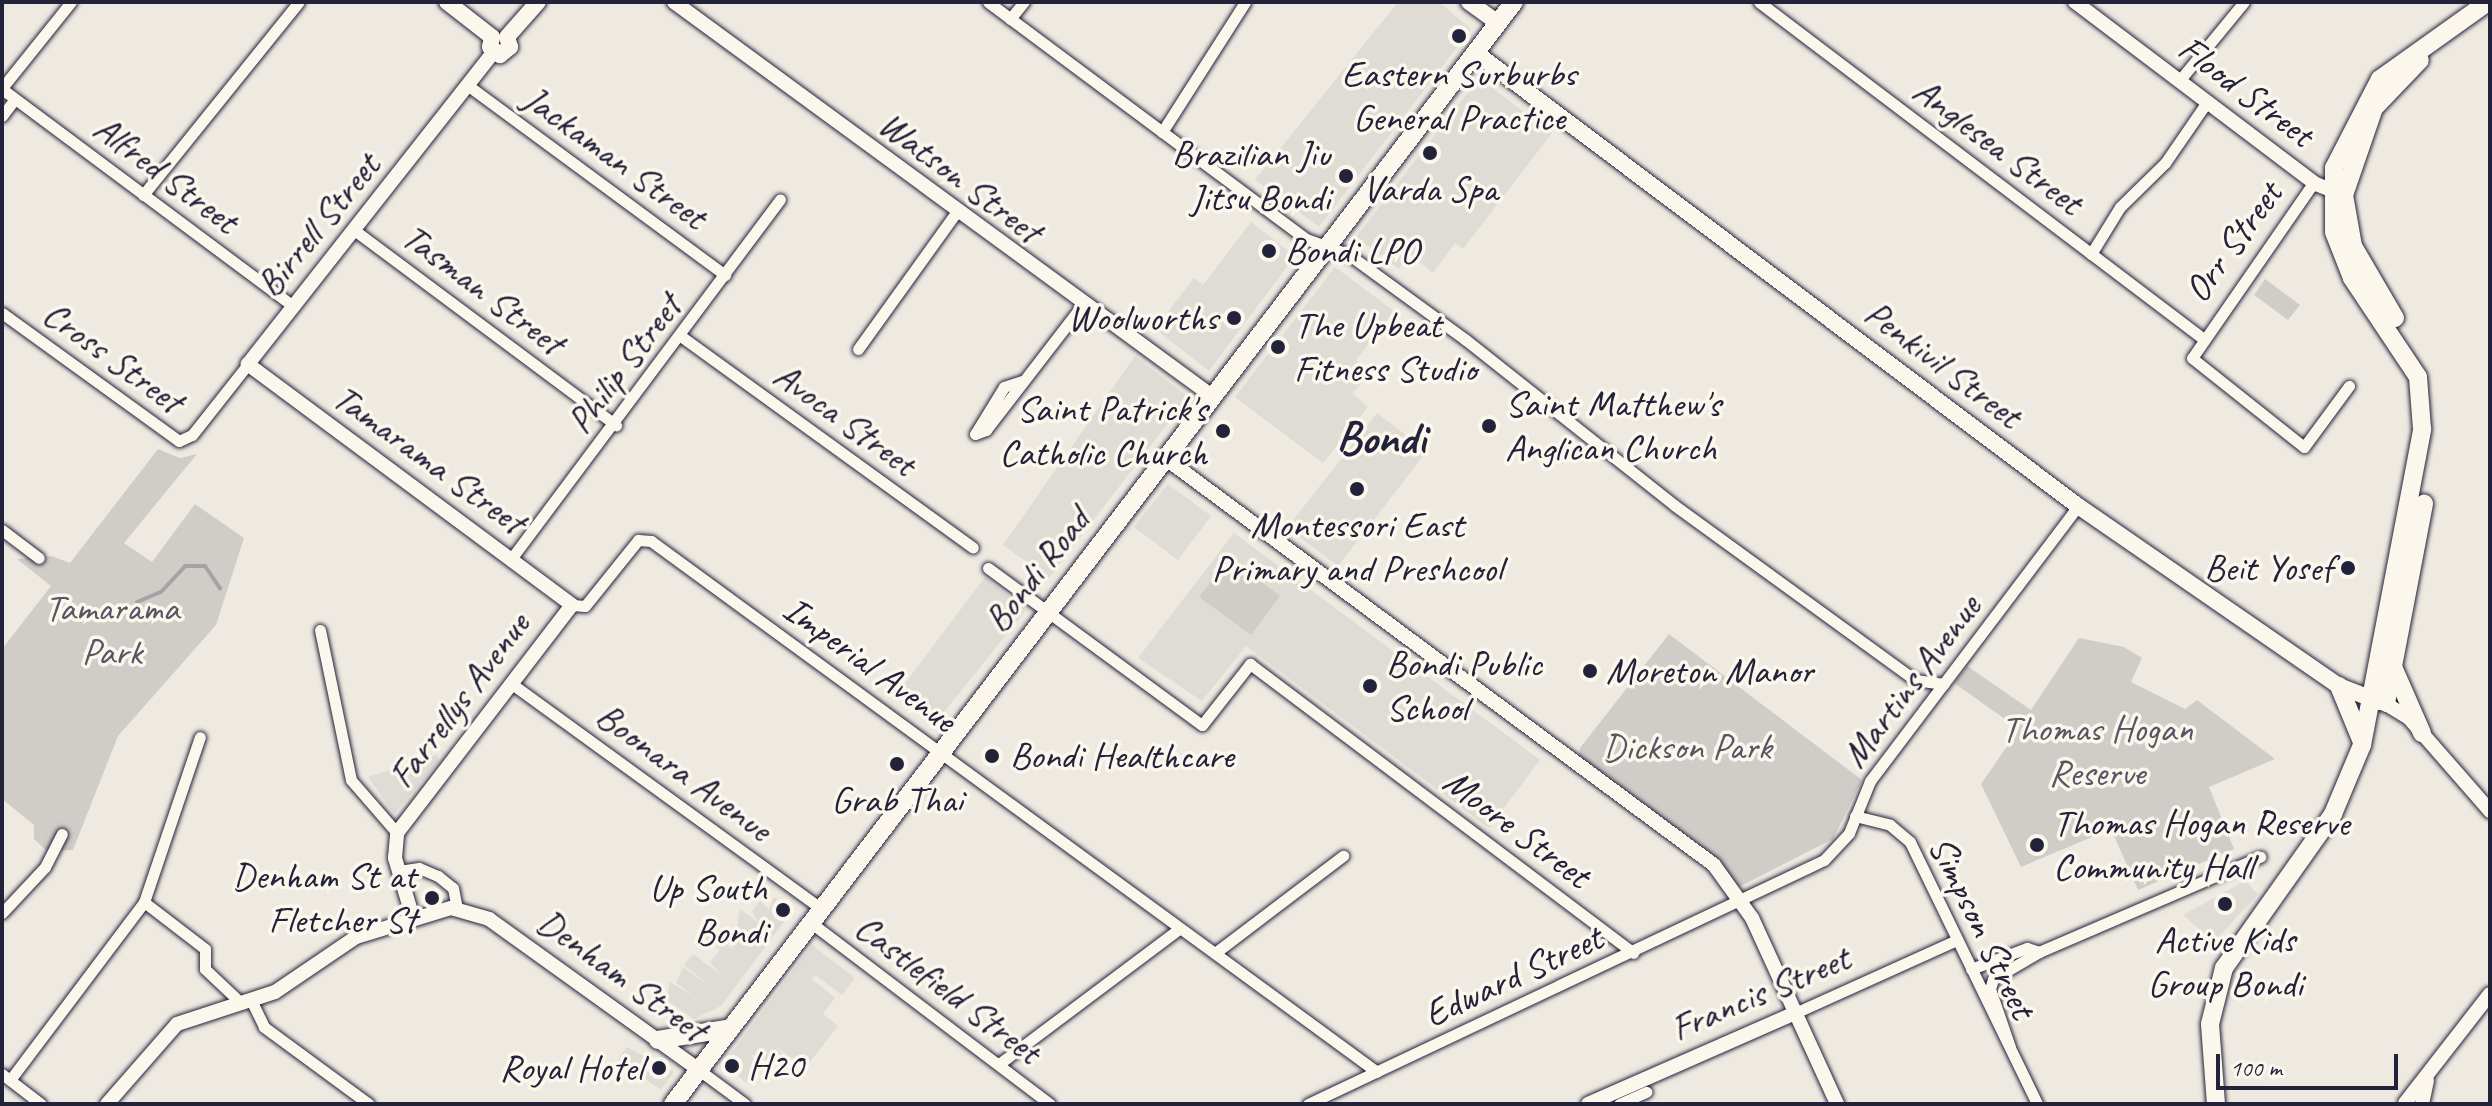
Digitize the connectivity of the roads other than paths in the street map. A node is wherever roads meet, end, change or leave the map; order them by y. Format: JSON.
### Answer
{"nodes":[{"id":1,"x":71,"y":2,"type":"edge"},
{"id":2,"x":299,"y":2,"type":"edge"},
{"id":3,"x":447,"y":2,"type":"edge"},
{"id":4,"x":538,"y":2,"type":"edge"},
{"id":5,"x":674,"y":2,"type":"edge"},
{"id":6,"x":988,"y":2,"type":"edge"},
{"id":7,"x":1024,"y":2,"type":"edge"},
{"id":8,"x":1245,"y":2,"type":"edge"},
{"id":9,"x":1469,"y":2,"type":"edge"},
{"id":10,"x":1514,"y":2,"type":"edge"},
{"id":11,"x":1759,"y":2,"type":"edge"},
{"id":12,"x":2075,"y":2,"type":"edge"},
{"id":13,"x":2244,"y":2,"type":"edge"},
{"id":14,"x":2488,"y":2,"type":"edge"},
{"id":15,"x":2490,"y":12,"type":"edge"},
{"id":16,"x":1010,"y":19,"type":"junction"},
{"id":17,"x":1498,"y":23,"type":"junction"},
{"id":18,"x":497,"y":42,"type":"junction"},
{"id":19,"x":1476,"y":53,"type":"junction"},
{"id":20,"x":2179,"y":81,"type":"junction"},
{"id":21,"x":470,"y":87,"type":"junction"},
{"id":22,"x":2,"y":89,"type":"edge"},
{"id":23,"x":15,"y":99,"type":"junction"},
{"id":24,"x":2207,"y":102,"type":"junction"},
{"id":25,"x":2,"y":116,"type":"edge"},
{"id":26,"x":1162,"y":132,"type":"junction"},
{"id":27,"x":2329,"y":190,"type":"junction"},
{"id":28,"x":143,"y":195,"type":"junction"},
{"id":29,"x":780,"y":199,"type":"dead end"},
{"id":30,"x":955,"y":214,"type":"junction"},
{"id":31,"x":354,"y":230,"type":"junction"},
{"id":32,"x":1327,"y":246,"type":"junction"},
{"id":33,"x":2091,"y":254,"type":"junction"},
{"id":34,"x":725,"y":275,"type":"junction"},
{"id":35,"x":1083,"y":304,"type":"junction"},
{"id":36,"x":294,"y":307,"type":"junction"},
{"id":37,"x":2,"y":313,"type":"edge"},
{"id":38,"x":682,"y":337,"type":"junction"},
{"id":39,"x":2201,"y":337,"type":"junction"},
{"id":40,"x":858,"y":349,"type":"dead end"},
{"id":41,"x":248,"y":364,"type":"junction"},
{"id":42,"x":1022,"y":381,"type":"junction"},
{"id":43,"x":2349,"y":386,"type":"dead end"},
{"id":44,"x":1212,"y":396,"type":"junction"},
{"id":45,"x":616,"y":425,"type":"junction"},
{"id":46,"x":192,"y":435,"type":"joint"},
{"id":47,"x":1165,"y":458,"type":"junction"},
{"id":48,"x":2078,"y":506,"type":"junction"},
{"id":49,"x":2,"y":530,"type":"edge"},
{"id":50,"x":973,"y":548,"type":"dead end"},
{"id":51,"x":39,"y":558,"type":"dead end"},
{"id":52,"x":511,"y":559,"type":"junction"},
{"id":53,"x":988,"y":568,"type":"dead end"},
{"id":54,"x":572,"y":605,"type":"junction"},
{"id":55,"x":1050,"y":610,"type":"junction"},
{"id":56,"x":320,"y":630,"type":"dead end"},
{"id":57,"x":2394,"y":669,"type":"junction"},
{"id":58,"x":1915,"y":680,"type":"junction"},
{"id":59,"x":512,"y":684,"type":"junction"},
{"id":60,"x":1944,"y":684,"type":"junction"},
{"id":61,"x":2339,"y":686,"type":"junction"},
{"id":62,"x":2380,"y":702,"type":"junction"},
{"id":63,"x":1927,"y":707,"type":"junction"},
{"id":64,"x":2422,"y":733,"type":"junction"},
{"id":65,"x":200,"y":737,"type":"dead end"},
{"id":66,"x":2362,"y":745,"type":"junction"},
{"id":67,"x":940,"y":751,"type":"junction"},
{"id":68,"x":2490,"y":811,"type":"edge"},
{"id":69,"x":1855,"y":816,"type":"junction"},
{"id":70,"x":397,"y":833,"type":"junction"},
{"id":71,"x":62,"y":834,"type":"dead end"},
{"id":72,"x":1343,"y":856,"type":"dead end"},
{"id":73,"x":2260,"y":857,"type":"dead end"},
{"id":74,"x":399,"y":871,"type":"junction"},
{"id":75,"x":1743,"y":901,"type":"junction"},
{"id":76,"x":144,"y":902,"type":"junction"},
{"id":77,"x":457,"y":908,"type":"junction"},
{"id":78,"x":2,"y":913,"type":"edge"},
{"id":79,"x":815,"y":915,"type":"junction"},
{"id":80,"x":413,"y":918,"type":"junction"},
{"id":81,"x":1180,"y":928,"type":"junction"},
{"id":82,"x":1957,"y":940,"type":"junction"},
{"id":83,"x":2039,"y":952,"type":"junction"},
{"id":84,"x":1215,"y":953,"type":"junction"},
{"id":85,"x":1633,"y":953,"type":"junction"},
{"id":86,"x":1971,"y":969,"type":"junction"},
{"id":87,"x":2490,"y":994,"type":"edge"},
{"id":88,"x":246,"y":1001,"type":"junction"},
{"id":89,"x":1795,"y":1013,"type":"junction"},
{"id":90,"x":731,"y":1028,"type":"junction"},
{"id":91,"x":658,"y":1040,"type":"junction"},
{"id":92,"x":2010,"y":1047,"type":"junction"},
{"id":93,"x":999,"y":1064,"type":"junction"},
{"id":94,"x":699,"y":1070,"type":"junction"},
{"id":95,"x":1377,"y":1072,"type":"junction"},
{"id":96,"x":6,"y":1077,"type":"edge"},
{"id":97,"x":2427,"y":1081,"type":"junction"},
{"id":98,"x":1644,"y":1086,"type":"junction"},
{"id":99,"x":41,"y":1104,"type":"edge"},
{"id":100,"x":107,"y":1104,"type":"edge"},
{"id":101,"x":369,"y":1104,"type":"edge"},
{"id":102,"x":673,"y":1104,"type":"edge"},
{"id":103,"x":745,"y":1104,"type":"edge"},
{"id":104,"x":1050,"y":1104,"type":"edge"},
{"id":105,"x":1308,"y":1104,"type":"edge"},
{"id":106,"x":1588,"y":1104,"type":"edge"},
{"id":107,"x":1619,"y":1104,"type":"edge"},
{"id":108,"x":1652,"y":1104,"type":"edge"},
{"id":109,"x":1837,"y":1104,"type":"edge"},
{"id":110,"x":2037,"y":1104,"type":"edge"},
{"id":111,"x":2216,"y":1104,"type":"edge"},
{"id":112,"x":2227,"y":1104,"type":"edge"},
{"id":113,"x":2408,"y":1104,"type":"edge"},
{"id":114,"x":2422,"y":1104,"type":"edge"}],
"edges":[{"from":1,"to":22,"type":"street"},
{"from":2,"to":28,"type":"street"},
{"from":3,"to":18,"type":"main road"},
{"from":4,"to":18,"type":"main road","name":"Birrell Street"},
{"from":5,"to":30,"type":"street","name":"Watson Street"},
{"from":6,"to":16,"type":"street"},
{"from":7,"to":16,"type":"street"},
{"from":8,"to":26,"type":"street"},
{"from":9,"to":17,"type":"main road"},
{"from":10,"to":17,"type":"main road","name":"Bondi Road"},
{"from":11,"to":33,"type":"street","name":"Anglesea Street"},
{"from":12,"to":20,"type":"street","name":"Flood Street"},
{"from":13,"to":20,"type":"street"},
{"from":14,"to":27,"type":"main road"},
{"from":15,"to":27,"type":"main road"},
{"from":16,"to":26,"type":"street"},
{"from":17,"to":19,"type":"main road","name":"Bondi Road"},
{"from":18,"to":21,"type":"street","name":"Birrell Street"},
{"from":19,"to":32,"type":"main road","name":"Bondi Road"},
{"from":19,"to":48,"type":"main road","name":"Penkivil Street"},
{"from":20,"to":24,"type":"street","name":"Flood Street"},
{"from":21,"to":31,"type":"street","name":"Birrell Street"},
{"from":21,"to":34,"type":"street","name":"Jackaman Street"},
{"from":22,"to":23,"type":"street","name":"Alfred Street"},
{"from":23,"to":25,"type":"street"},
{"from":23,"to":28,"type":"street","name":"Alfred Street"},
{"from":24,"to":27,"type":"street","name":"Flood Street"},
{"from":24,"to":33,"type":"street"},
{"from":26,"to":32,"type":"street"},
{"from":27,"to":39,"type":"street","name":"Orr Street"},
{"from":27,"to":57,"type":"main road"},
{"from":27,"to":62,"type":"main road"},
{"from":28,"to":36,"type":"street","name":"Alfred Street"},
{"from":29,"to":34,"type":"street","name":"Philip Street"},
{"from":30,"to":35,"type":"street","name":"Watson Street"},
{"from":30,"to":40,"type":"street"},
{"from":31,"to":36,"type":"street","name":"Birrell Street"},
{"from":31,"to":45,"type":"street","name":"Tasman Street"},
{"from":32,"to":44,"type":"main road","name":"Bondi Road"},
{"from":32,"to":58,"type":"street"},
{"from":33,"to":39,"type":"street","name":"Anglesea Street"},
{"from":34,"to":38,"type":"street","name":"Philip Street"},
{"from":35,"to":42,"type":"street"},
{"from":35,"to":44,"type":"street","name":"Watson Street"},
{"from":36,"to":41,"type":"street","name":"Birrell Street"},
{"from":37,"to":46,"type":"street","name":"Cross Street"},
{"from":38,"to":45,"type":"street","name":"Philip Street"},
{"from":38,"to":50,"type":"street","name":"Avoca Street"},
{"from":39,"to":43,"type":"street"},
{"from":41,"to":46,"type":"street","name":"Birrell Street"},
{"from":41,"to":52,"type":"street","name":"Tamarama Street"},
{"from":42,"to":42,"type":"street"},
{"from":44,"to":47,"type":"main road","name":"Bondi Road"},
{"from":45,"to":52,"type":"street","name":"Philip Street"},
{"from":47,"to":55,"type":"main road","name":"Bondi Road"},
{"from":47,"to":75,"type":"street"},
{"from":48,"to":60,"type":"street","name":"Martins Avenue"},
{"from":48,"to":61,"type":"main road","name":"Penkivil Street"},
{"from":49,"to":51,"type":"street"},
{"from":52,"to":54,"type":"street","name":"Tamarama Street"},
{"from":53,"to":55,"type":"street"},
{"from":54,"to":59,"type":"street","name":"Farrellys Avenue"},
{"from":54,"to":67,"type":"street","name":"Imperial Avenue"},
{"from":55,"to":67,"type":"main road","name":"Bondi Road"},
{"from":55,"to":85,"type":"street","name":"Moore Street"},
{"from":56,"to":70,"type":"street"},
{"from":57,"to":62,"type":"main road"},
{"from":57,"to":64,"type":"main road"},
{"from":58,"to":60,"type":"street"},
{"from":58,"to":63,"type":"street"},
{"from":59,"to":70,"type":"street","name":"Farrellys Avenue"},
{"from":59,"to":79,"type":"street","name":"Boonara Avenue"},
{"from":60,"to":63,"type":"street","name":"Martins Avenue"},
{"from":61,"to":62,"type":"main road","name":"Penkivil Street"},
{"from":61,"to":66,"type":"main road"},
{"from":62,"to":64,"type":"street"},
{"from":62,"to":66,"type":"main road"},
{"from":62,"to":112,"type":"main road"},
{"from":63,"to":69,"type":"street","name":"Martins Avenue"},
{"from":64,"to":68,"type":"street"},
{"from":65,"to":76,"type":"street"},
{"from":66,"to":111,"type":"main road"},
{"from":67,"to":79,"type":"main road","name":"Bondi Road"},
{"from":67,"to":81,"type":"street","name":"Imperial Avenue"},
{"from":69,"to":75,"type":"street","name":"Martins Avenue"},
{"from":69,"to":82,"type":"street","name":"Simpson Street"},
{"from":70,"to":74,"type":"street"},
{"from":71,"to":78,"type":"street"},
{"from":72,"to":84,"type":"street"},
{"from":73,"to":83,"type":"street"},
{"from":74,"to":77,"type":"street"},
{"from":74,"to":80,"type":"street"},
{"from":75,"to":85,"type":"street","name":"Edward Street"},
{"from":75,"to":89,"type":"street"},
{"from":76,"to":88,"type":"street"},
{"from":76,"to":96,"type":"street"},
{"from":77,"to":80,"type":"street"},
{"from":77,"to":91,"type":"street","name":"Denham Street"},
{"from":79,"to":90,"type":"main road","name":"Bondi Road"},
{"from":79,"to":93,"type":"street","name":"Castlefield Street"},
{"from":80,"to":88,"type":"street"},
{"from":81,"to":84,"type":"street","name":"Imperial Avenue"},
{"from":81,"to":93,"type":"street"},
{"from":82,"to":86,"type":"street","name":"Simpson Street"},
{"from":82,"to":89,"type":"street","name":"Francis Street"},
{"from":83,"to":86,"type":"street"},
{"from":83,"to":92,"type":"street","name":"Simpson Street"},
{"from":84,"to":95,"type":"street","name":"Imperial Avenue"},
{"from":85,"to":95,"type":"street","name":"Edward Street"},
{"from":86,"to":92,"type":"street","name":"Simpson Street"},
{"from":87,"to":97,"type":"street"},
{"from":88,"to":100,"type":"street"},
{"from":88,"to":101,"type":"street"},
{"from":89,"to":98,"type":"street","name":"Francis Street"},
{"from":89,"to":109,"type":"street"},
{"from":90,"to":91,"type":"main road"},
{"from":90,"to":94,"type":"main road","name":"Bondi Road"},
{"from":91,"to":94,"type":"street","name":"Denham Street"},
{"from":92,"to":110,"type":"street","name":"Simpson Street"},
{"from":93,"to":104,"type":"street","name":"Castlefield Street"},
{"from":94,"to":102,"type":"main road","name":"Bondi Road"},
{"from":94,"to":103,"type":"street","name":"Denham Street"},
{"from":95,"to":105,"type":"street","name":"Edward Street"},
{"from":96,"to":99,"type":"street"},
{"from":97,"to":113,"type":"street"},
{"from":97,"to":114,"type":"street"},
{"from":98,"to":106,"type":"street","name":"Francis Street"},
{"from":98,"to":107,"type":"street","name":"Francis Street"},
{"from":98,"to":108,"type":"street"}]}
